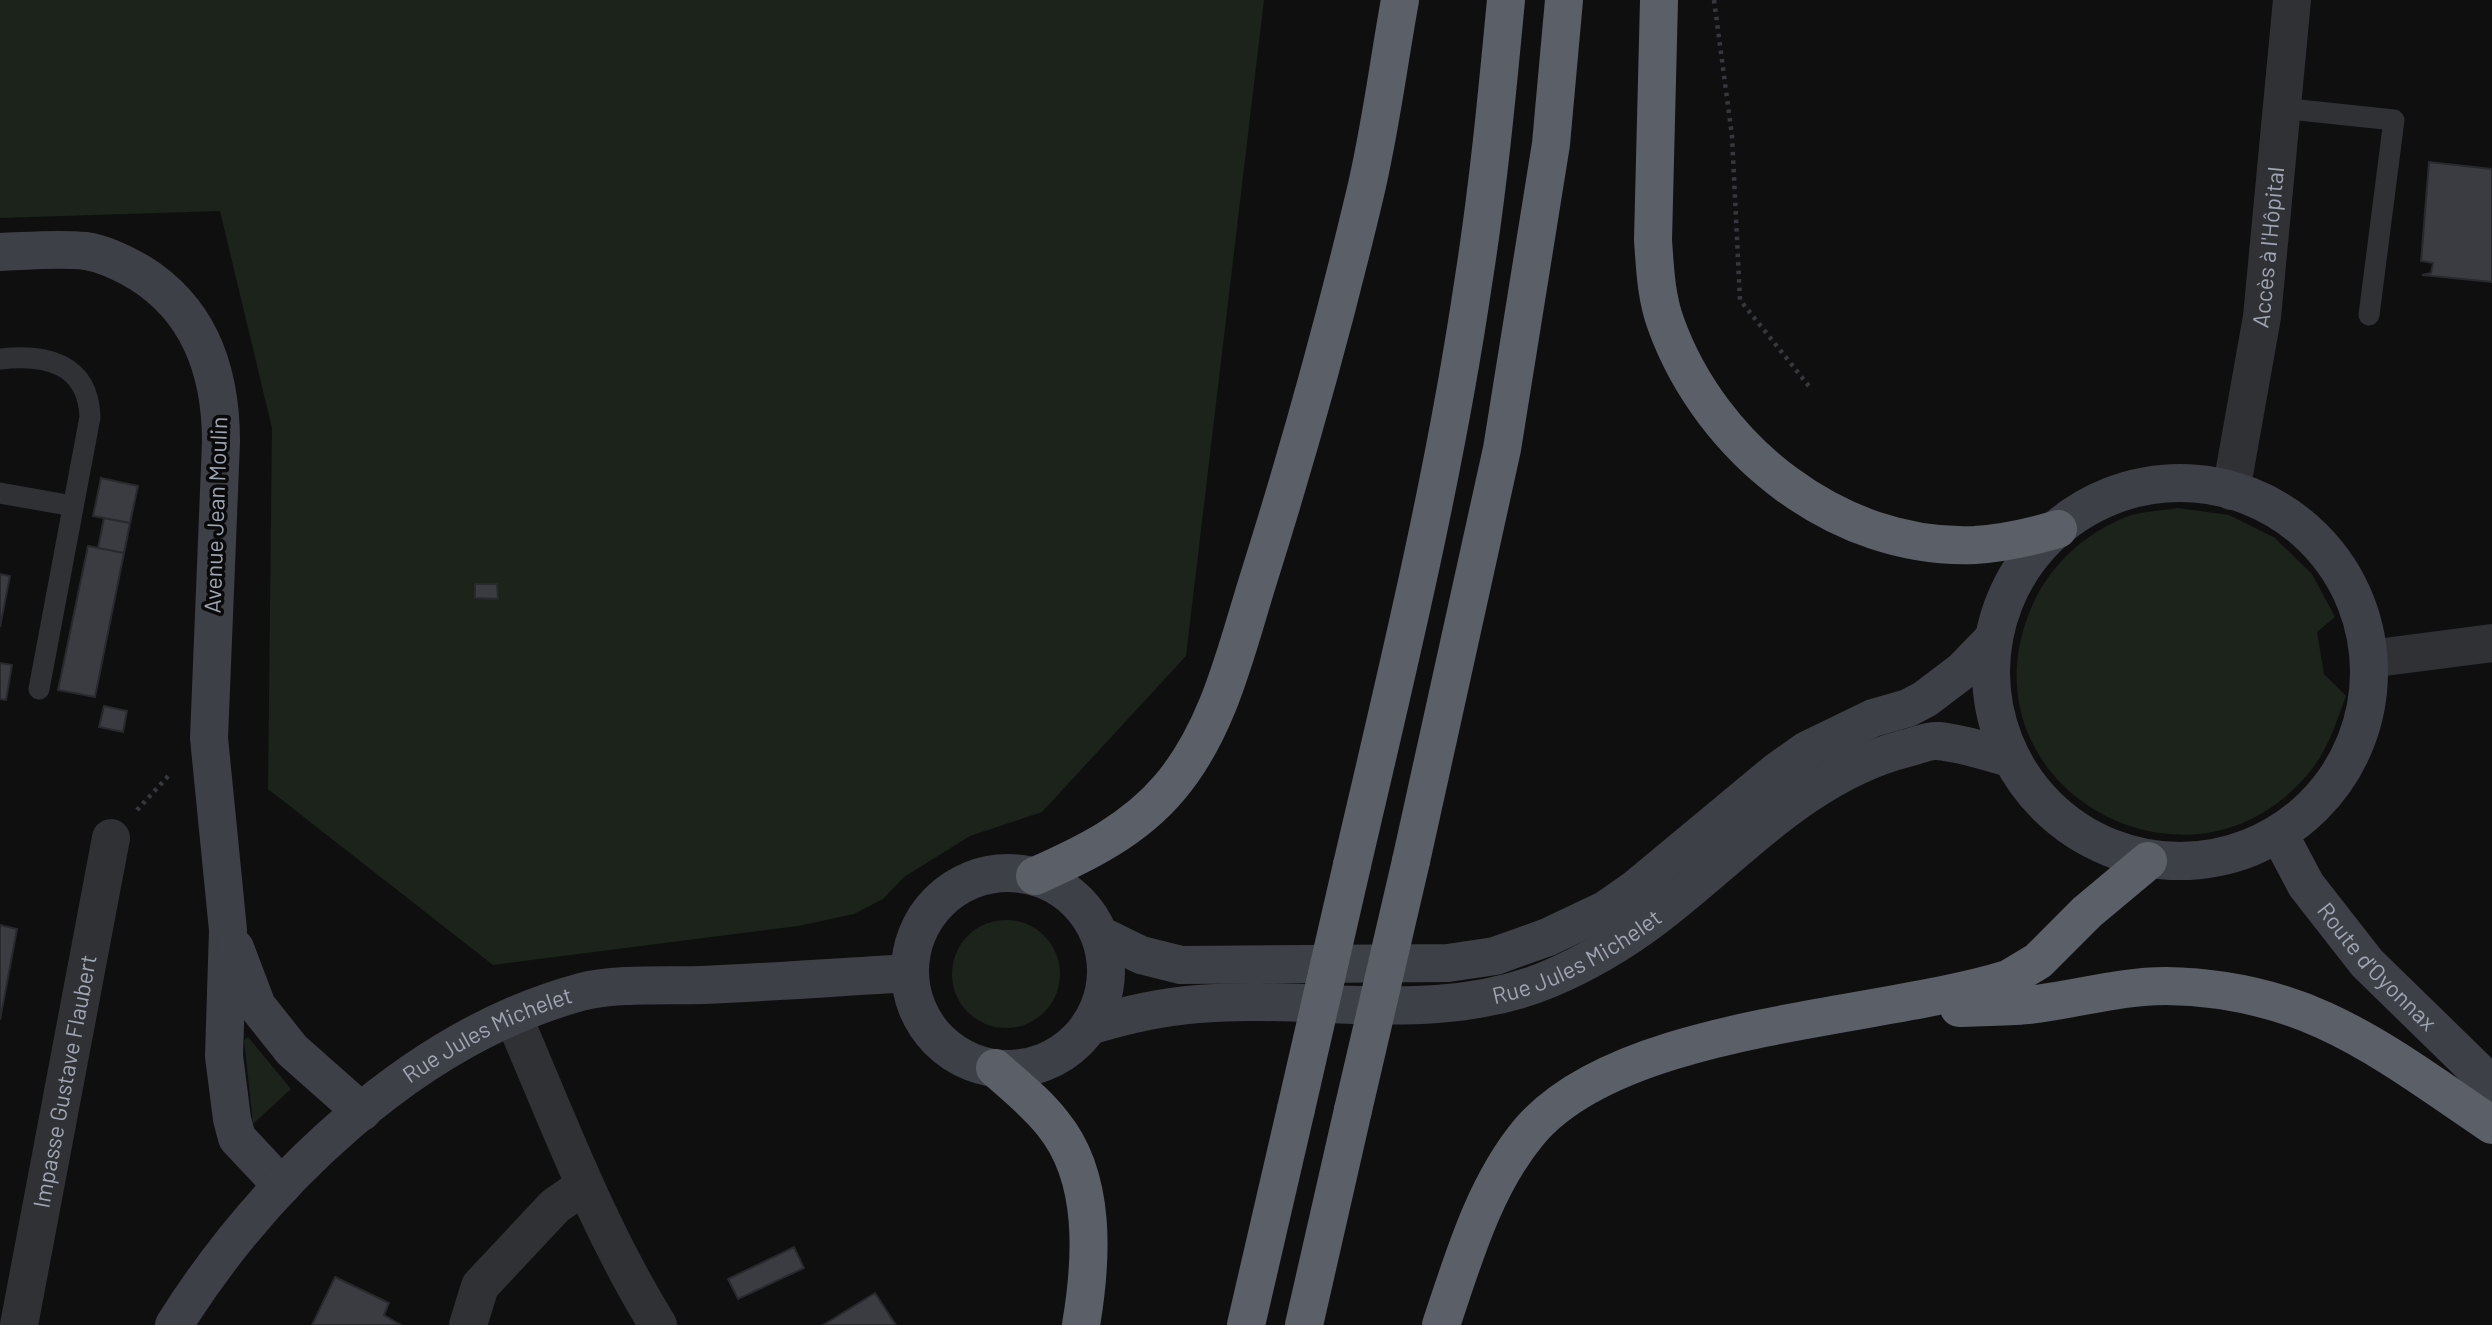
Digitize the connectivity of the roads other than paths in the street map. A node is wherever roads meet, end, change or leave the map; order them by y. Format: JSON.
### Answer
{"nodes":[{"id":1,"x":1400,"y":0,"type":"edge"},
{"id":2,"x":1506,"y":0,"type":"edge"},
{"id":3,"x":1564,"y":0,"type":"edge"},
{"id":4,"x":1659,"y":0,"type":"edge"},
{"id":5,"x":2292,"y":0,"type":"edge"},
{"id":6,"x":2280,"y":108,"type":"junction"},
{"id":7,"x":0,"y":252,"type":"edge"},
{"id":8,"x":2368,"y":315,"type":"dead end"},
{"id":9,"x":0,"y":359,"type":"edge"},
{"id":10,"x":2231,"y":491,"type":"junction"},
{"id":11,"x":0,"y":493,"type":"edge"},
{"id":12,"x":73,"y":506,"type":"junction"},
{"id":13,"x":2059,"y":529,"type":"junction"},
{"id":14,"x":1994,"y":638,"type":"junction"},
{"id":15,"x":2492,"y":643,"type":"edge"},
{"id":16,"x":2368,"y":659,"type":"junction"},
{"id":17,"x":39,"y":689,"type":"dead end"},
{"id":18,"x":2010,"y":758,"type":"junction"},
{"id":19,"x":2279,"y":834,"type":"junction"},
{"id":20,"x":111,"y":838,"type":"road end"},
{"id":21,"x":2148,"y":861,"type":"junction"},
{"id":22,"x":1035,"y":876,"type":"junction"},
{"id":23,"x":228,"y":930,"type":"junction"},
{"id":24,"x":1100,"y":934,"type":"junction"},
{"id":25,"x":910,"y":972,"type":"junction"},
{"id":26,"x":1838,"y":1015,"type":"junction"},
{"id":27,"x":513,"y":1016,"type":"junction"},
{"id":28,"x":1089,"y":1026,"type":"junction"},
{"id":29,"x":995,"y":1068,"type":"junction"},
{"id":30,"x":2492,"y":1085,"type":"edge"},
{"id":31,"x":362,"y":1112,"type":"junction"},
{"id":32,"x":2492,"y":1125,"type":"edge"},
{"id":33,"x":585,"y":1185,"type":"junction"},
{"id":34,"x":282,"y":1186,"type":"junction"},
{"id":35,"x":19,"y":1325,"type":"edge"},
{"id":36,"x":174,"y":1325,"type":"edge"},
{"id":37,"x":468,"y":1325,"type":"edge"},
{"id":38,"x":658,"y":1325,"type":"edge"},
{"id":39,"x":1081,"y":1325,"type":"edge"},
{"id":40,"x":1246,"y":1325,"type":"edge"},
{"id":41,"x":1304,"y":1325,"type":"edge"},
{"id":42,"x":1441,"y":1325,"type":"edge"}],
"edges":[{"from":1,"to":22,"type":"highway"},
{"from":2,"to":40,"type":"highway","bridge":true},
{"from":3,"to":41,"type":"highway","bridge":true},
{"from":4,"to":13,"type":"highway"},
{"from":5,"to":6,"type":"street","name":"Accès à l'Hôpital"},
{"from":6,"to":8,"type":"lane"},
{"from":6,"to":10,"type":"street","name":"Accès à l'Hôpital"},
{"from":7,"to":23,"type":"main road","name":"Avenue Jean Moulin"},
{"from":9,"to":12,"type":"lane"},
{"from":10,"to":13,"type":"main road"},
{"from":10,"to":16,"type":"main road"},
{"from":11,"to":12,"type":"lane"},
{"from":12,"to":17,"type":"lane"},
{"from":13,"to":14,"type":"main road"},
{"from":14,"to":18,"type":"main road"},
{"from":14,"to":24,"type":"main road","name":"Rue Jules Michelet"},
{"from":15,"to":16,"type":"street"},
{"from":16,"to":19,"type":"main road"},
{"from":18,"to":21,"type":"main road"},
{"from":18,"to":28,"type":"main road","name":"Rue Jules Michelet"},
{"from":19,"to":21,"type":"main road"},
{"from":19,"to":30,"type":"main road","name":"Route d'Oyonnax"},
{"from":20,"to":35,"type":"street","name":"Impasse Gustave Flaubert"},
{"from":21,"to":26,"type":"highway"},
{"from":22,"to":24,"type":"main road"},
{"from":22,"to":25,"type":"main road"},
{"from":23,"to":31,"type":"main road","name":"Avenue Jean Moulin"},
{"from":23,"to":34,"type":"main road","name":"Avenue Jean Moulin"},
{"from":24,"to":28,"type":"main road"},
{"from":25,"to":27,"type":"main road","name":"Rue Jules Michelet"},
{"from":25,"to":29,"type":"main road"},
{"from":26,"to":32,"type":"highway"},
{"from":26,"to":42,"type":"highway"},
{"from":27,"to":31,"type":"main road","name":"Rue Jules Michelet"},
{"from":27,"to":33,"type":"street"},
{"from":28,"to":29,"type":"main road"},
{"from":29,"to":39,"type":"highway"},
{"from":31,"to":34,"type":"main road","name":"Rue Jules Michelet"},
{"from":33,"to":37,"type":"street"},
{"from":33,"to":38,"type":"street"},
{"from":34,"to":36,"type":"main road","name":"Rue Jules Michelet"}]}
